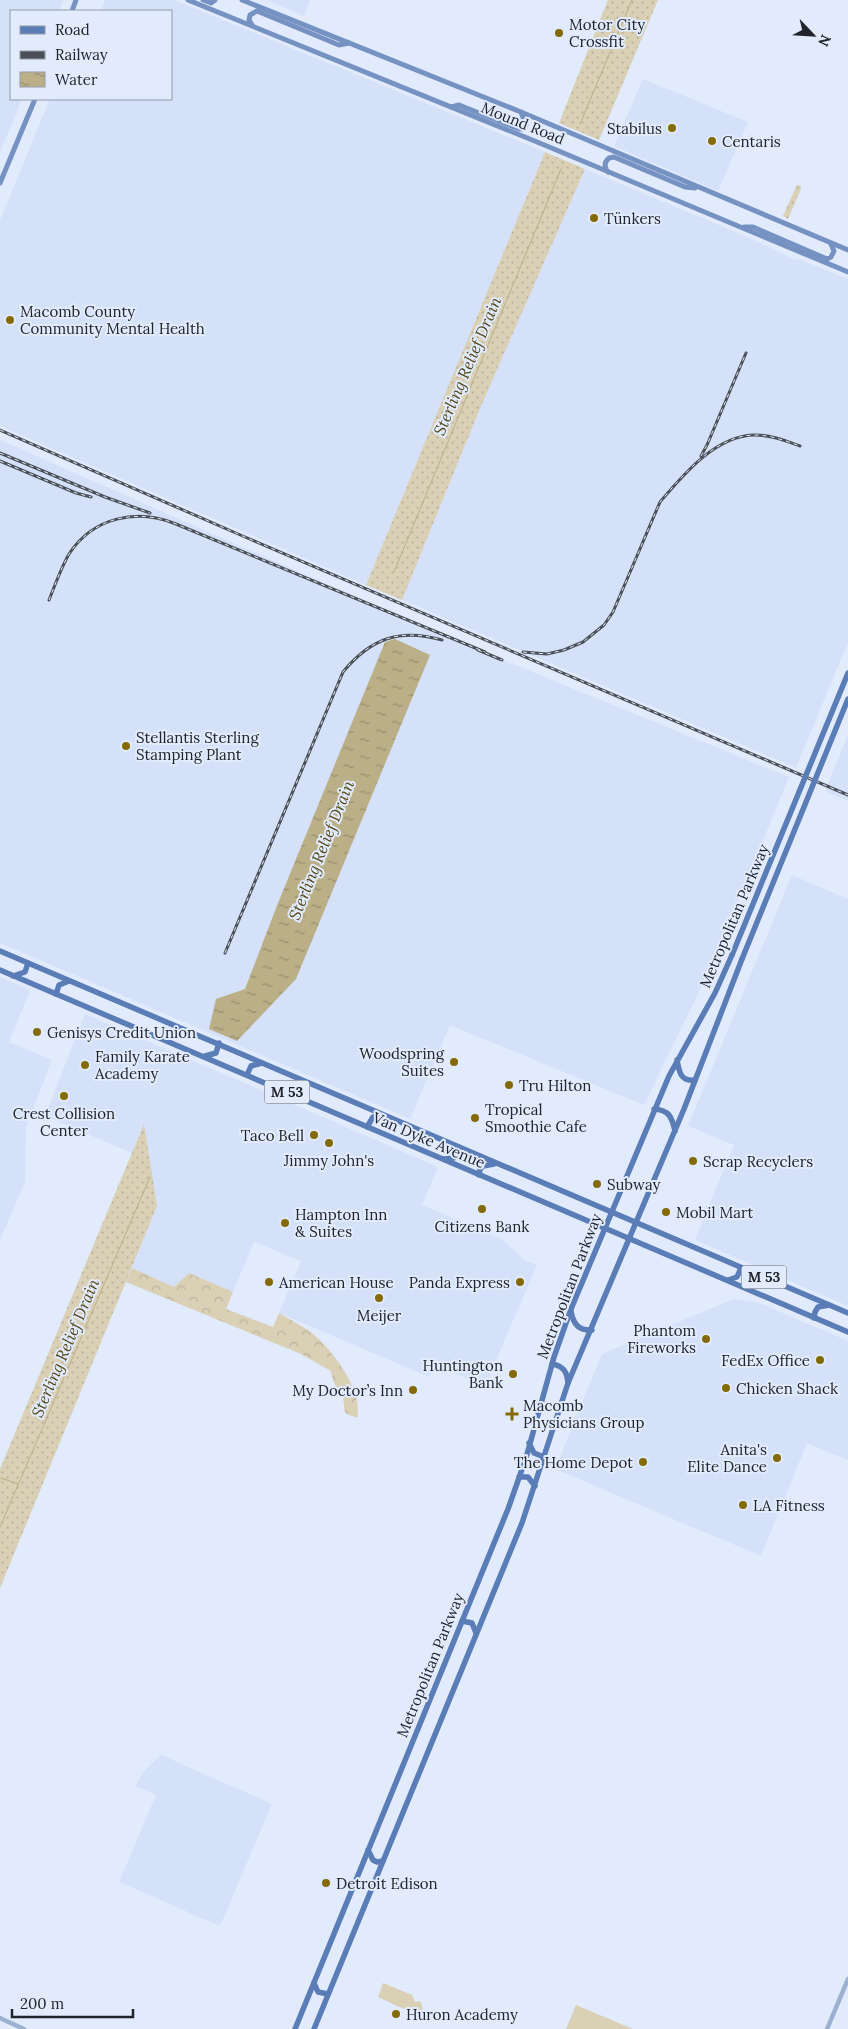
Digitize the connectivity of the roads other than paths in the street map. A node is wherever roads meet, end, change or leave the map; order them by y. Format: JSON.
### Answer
{"nodes":[{"id":1,"x":188,"y":0,"type":"edge"},
{"id":2,"x":203,"y":0,"type":"edge"},
{"id":3,"x":215,"y":0,"type":"edge"},
{"id":4,"x":242,"y":0,"type":"edge"},
{"id":5,"x":253,"y":26,"type":"junction"},
{"id":6,"x":349,"y":43,"type":"junction"},
{"id":7,"x":35,"y":100,"type":"edge"},
{"id":8,"x":450,"y":107,"type":"junction"},
{"id":9,"x":521,"y":112,"type":"junction"},
{"id":10,"x":608,"y":172,"type":"junction"},
{"id":11,"x":0,"y":183,"type":"edge"},
{"id":12,"x":703,"y":190,"type":"junction"},
{"id":13,"x":738,"y":227,"type":"junction"},
{"id":14,"x":831,"y":243,"type":"junction"},
{"id":15,"x":848,"y":250,"type":"edge"},
{"id":16,"x":848,"y":272,"type":"edge"},
{"id":17,"x":848,"y":673,"type":"edge"},
{"id":18,"x":848,"y":699,"type":"edge"},
{"id":19,"x":0,"y":951,"type":"edge"},
{"id":20,"x":28,"y":963,"type":"junction"},
{"id":21,"x":0,"y":970,"type":"edge"},
{"id":22,"x":13,"y":976,"type":"junction"},
{"id":23,"x":71,"y":981,"type":"junction"},
{"id":24,"x":56,"y":994,"type":"junction"},
{"id":25,"x":218,"y":1043,"type":"junction"},
{"id":26,"x":202,"y":1056,"type":"junction"},
{"id":27,"x":677,"y":1060,"type":"junction"},
{"id":28,"x":264,"y":1063,"type":"junction"},
{"id":29,"x":247,"y":1075,"type":"junction"},
{"id":30,"x":695,"y":1080,"type":"junction"},
{"id":31,"x":654,"y":1109,"type":"junction"},
{"id":32,"x":386,"y":1116,"type":"junction"},
{"id":33,"x":367,"y":1127,"type":"junction"},
{"id":34,"x":675,"y":1131,"type":"junction"},
{"id":35,"x":459,"y":1147,"type":"junction"},
{"id":36,"x":442,"y":1159,"type":"junction"},
{"id":37,"x":499,"y":1164,"type":"junction"},
{"id":38,"x":479,"y":1176,"type":"junction"},
{"id":39,"x":611,"y":1213,"type":"junction"},
{"id":40,"x":637,"y":1224,"type":"junction"},
{"id":41,"x":604,"y":1229,"type":"junction"},
{"id":42,"x":630,"y":1240,"type":"junction"},
{"id":43,"x":741,"y":1268,"type":"junction"},
{"id":44,"x":725,"y":1280,"type":"junction"},
{"id":45,"x":831,"y":1306,"type":"junction"},
{"id":46,"x":571,"y":1309,"type":"junction"},
{"id":47,"x":848,"y":1313,"type":"edge"},
{"id":48,"x":814,"y":1318,"type":"junction"},
{"id":49,"x":592,"y":1330,"type":"junction"},
{"id":50,"x":848,"y":1332,"type":"edge"},
{"id":51,"x":552,"y":1364,"type":"junction"},
{"id":52,"x":568,"y":1383,"type":"junction"},
{"id":53,"x":529,"y":1444,"type":"junction"},
{"id":54,"x":544,"y":1457,"type":"junction"},
{"id":55,"x":519,"y":1477,"type":"junction"},
{"id":56,"x":535,"y":1486,"type":"junction"},
{"id":57,"x":462,"y":1621,"type":"junction"},
{"id":58,"x":476,"y":1633,"type":"junction"},
{"id":59,"x":368,"y":1850,"type":"junction"},
{"id":60,"x":383,"y":1861,"type":"junction"},
{"id":61,"x":848,"y":1979,"type":"edge"},
{"id":62,"x":314,"y":1983,"type":"junction"},
{"id":63,"x":328,"y":1994,"type":"junction"},
{"id":64,"x":0,"y":2018,"type":"edge"},
{"id":65,"x":24,"y":2029,"type":"edge"},
{"id":66,"x":295,"y":2029,"type":"edge"},
{"id":67,"x":302,"y":2029,"type":"edge"},
{"id":68,"x":314,"y":2029,"type":"edge"},
{"id":69,"x":827,"y":2029,"type":"edge"}],
"edges":[{"from":1,"to":5,"type":"main road","name":"Mound Road"},
{"from":2,"to":3,"type":"main road"},
{"from":4,"to":6,"type":"main road","name":"Mound Road"},
{"from":5,"to":6,"type":"main road"},
{"from":5,"to":8,"type":"main road","name":"Mound Road"},
{"from":6,"to":9,"type":"main road","name":"Mound Road"},
{"from":7,"to":11,"type":"main road"},
{"from":8,"to":9,"type":"main road"},
{"from":8,"to":10,"type":"main road","name":"Mound Road"},
{"from":9,"to":12,"type":"main road","name":"Mound Road"},
{"from":10,"to":12,"type":"main road"},
{"from":10,"to":13,"type":"main road","name":"Mound Road"},
{"from":12,"to":14,"type":"main road","name":"Mound Road"},
{"from":13,"to":14,"type":"main road"},
{"from":13,"to":16,"type":"main road","name":"Mound Road"},
{"from":14,"to":15,"type":"main road","name":"Mound Road"},
{"from":17,"to":27,"type":"main road","name":"Metropolitan Parkway","bridge":true},
{"from":18,"to":30,"type":"main road","name":"Metropolitan Parkway","bridge":true},
{"from":19,"to":20,"type":"main road","name":"Van Dyke Avenue","number":"M 53"},
{"from":20,"to":22,"type":"main road"},
{"from":20,"to":23,"type":"main road","name":"Van Dyke Avenue","number":"M 53"},
{"from":21,"to":22,"type":"main road","name":"Van Dyke Avenue","number":"M 53"},
{"from":22,"to":24,"type":"main road","name":"Van Dyke Avenue","number":"M 53"},
{"from":23,"to":24,"type":"main road"},
{"from":23,"to":25,"type":"main road","name":"Van Dyke Avenue","number":"M 53"},
{"from":24,"to":26,"type":"main road","name":"Van Dyke Avenue","number":"M 53"},
{"from":25,"to":26,"type":"main road"},
{"from":25,"to":28,"type":"main road","name":"Van Dyke Avenue","number":"M 53"},
{"from":26,"to":29,"type":"main road","name":"Van Dyke Avenue","number":"M 53"},
{"from":27,"to":30,"type":"main road"},
{"from":27,"to":31,"type":"main road","name":"Metropolitan Parkway"},
{"from":28,"to":29,"type":"main road"},
{"from":28,"to":32,"type":"main road","name":"Van Dyke Avenue","number":"M 53"},
{"from":29,"to":33,"type":"main road","name":"Van Dyke Avenue","number":"M 53"},
{"from":30,"to":34,"type":"main road","name":"Metropolitan Parkway"},
{"from":31,"to":34,"type":"main road"},
{"from":31,"to":39,"type":"main road","name":"Metropolitan Parkway"},
{"from":32,"to":33,"type":"main road"},
{"from":32,"to":35,"type":"main road","name":"Van Dyke Avenue","number":"M 53"},
{"from":33,"to":36,"type":"main road","name":"Van Dyke Avenue","number":"M 53"},
{"from":34,"to":40,"type":"main road","name":"Metropolitan Parkway"},
{"from":35,"to":36,"type":"main road"},
{"from":35,"to":37,"type":"main road","name":"Van Dyke Avenue","number":"M 53"},
{"from":36,"to":38,"type":"main road","name":"Van Dyke Avenue","number":"M 53"},
{"from":37,"to":38,"type":"main road"},
{"from":37,"to":39,"type":"main road","name":"Van Dyke Avenue","number":"M 53"},
{"from":38,"to":41,"type":"main road","name":"Van Dyke Avenue","number":"M 53"},
{"from":39,"to":40,"type":"main road","name":"Van Dyke Avenue","number":"M 53"},
{"from":39,"to":41,"type":"main road","name":"Metropolitan Parkway"},
{"from":40,"to":42,"type":"main road","name":"Metropolitan Parkway"},
{"from":40,"to":43,"type":"main road","name":"Van Dyke Avenue","number":"M 53"},
{"from":41,"to":42,"type":"main road","name":"Van Dyke Avenue","number":"M 53"},
{"from":41,"to":46,"type":"main road","name":"Metropolitan Parkway"},
{"from":42,"to":44,"type":"main road","name":"Van Dyke Avenue","number":"M 53"},
{"from":42,"to":49,"type":"main road","name":"Metropolitan Parkway"},
{"from":43,"to":44,"type":"main road"},
{"from":43,"to":45,"type":"main road","name":"Van Dyke Avenue","number":"M 53"},
{"from":44,"to":48,"type":"main road","name":"Van Dyke Avenue","number":"M 53"},
{"from":45,"to":47,"type":"main road","name":"Van Dyke Avenue","number":"M 53"},
{"from":45,"to":48,"type":"main road"},
{"from":46,"to":49,"type":"main road"},
{"from":46,"to":51,"type":"main road","name":"Metropolitan Parkway"},
{"from":48,"to":50,"type":"main road","name":"Van Dyke Avenue","number":"M 53"},
{"from":49,"to":52,"type":"main road","name":"Metropolitan Parkway"},
{"from":51,"to":52,"type":"main road"},
{"from":51,"to":53,"type":"main road","name":"Metropolitan Parkway"},
{"from":52,"to":54,"type":"main road","name":"Metropolitan Parkway"},
{"from":53,"to":54,"type":"main road"},
{"from":53,"to":55,"type":"main road","name":"Metropolitan Parkway"},
{"from":54,"to":56,"type":"main road","name":"Metropolitan Parkway"},
{"from":55,"to":56,"type":"main road"},
{"from":55,"to":57,"type":"main road","name":"Metropolitan Parkway"},
{"from":56,"to":58,"type":"main road","name":"Metropolitan Parkway"},
{"from":57,"to":58,"type":"main road"},
{"from":57,"to":59,"type":"main road","name":"Metropolitan Parkway"},
{"from":58,"to":60,"type":"main road","name":"Metropolitan Parkway"},
{"from":59,"to":60,"type":"main road"},
{"from":59,"to":62,"type":"main road","name":"Metropolitan Parkway"},
{"from":60,"to":63,"type":"main road","name":"Metropolitan Parkway"},
{"from":61,"to":69,"type":"street"},
{"from":62,"to":63,"type":"main road"},
{"from":62,"to":66,"type":"main road","name":"Metropolitan Parkway"},
{"from":63,"to":68,"type":"main road","name":"Metropolitan Parkway"},
{"from":64,"to":65,"type":"street"},
{"from":66,"to":67,"type":"main road"}]}
